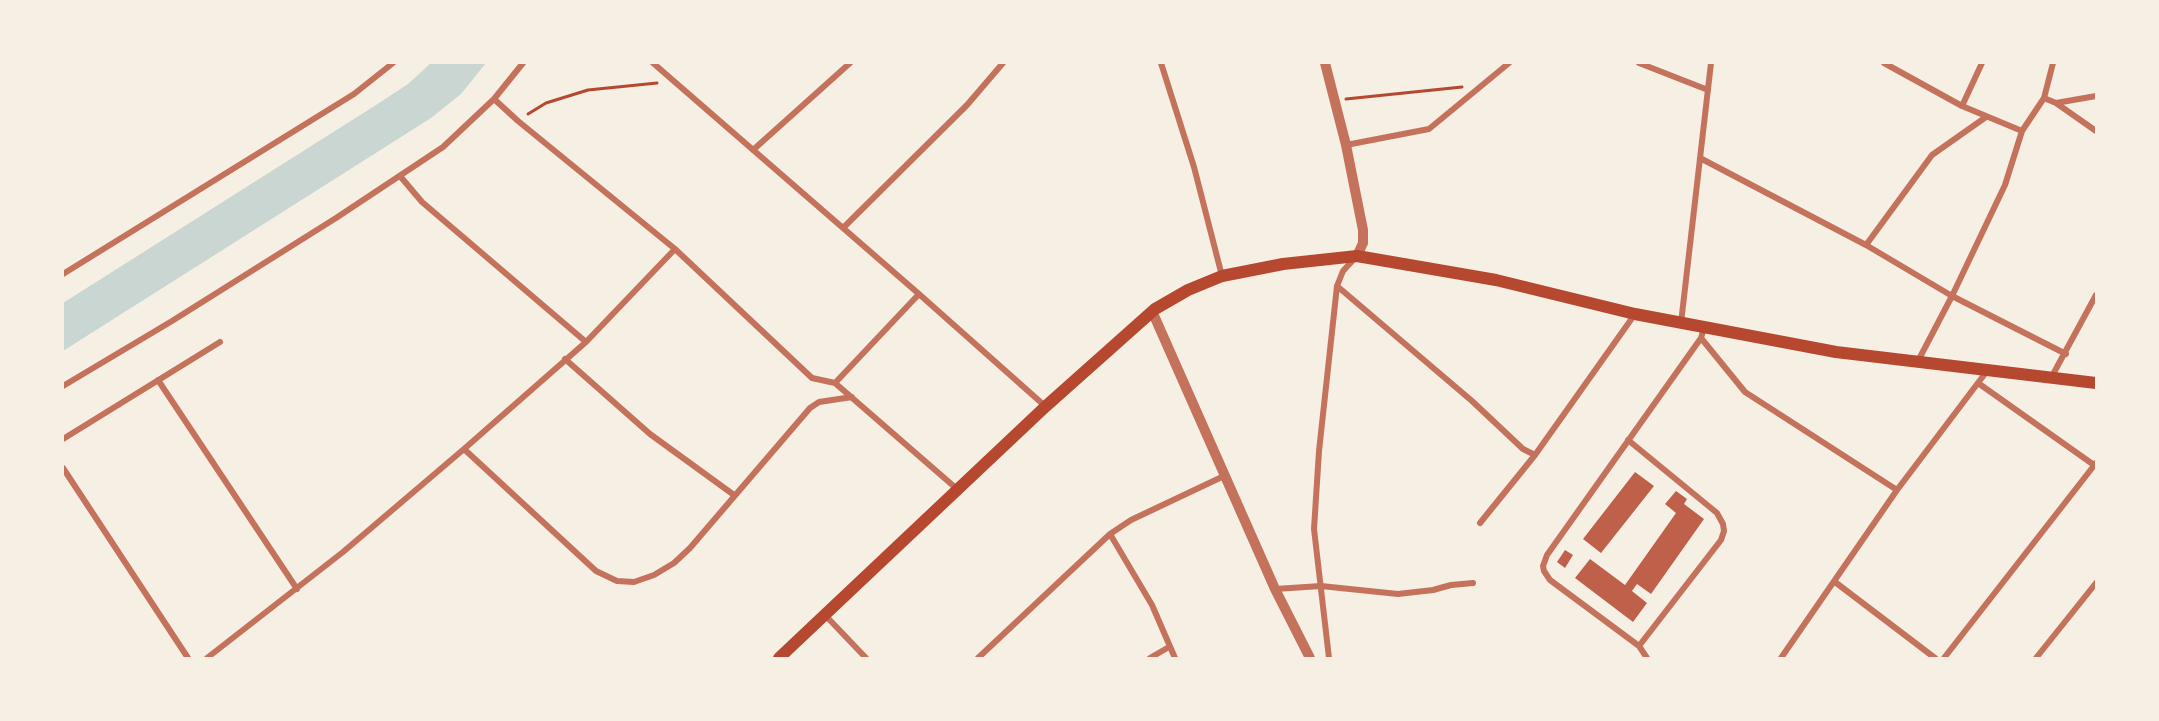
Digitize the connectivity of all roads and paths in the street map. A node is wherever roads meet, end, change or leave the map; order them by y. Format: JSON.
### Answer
{"nodes":[{"id":1,"x":393,"y":63,"type":"edge"},
{"id":2,"x":523,"y":63,"type":"edge"},
{"id":3,"x":653,"y":63,"type":"edge"},
{"id":4,"x":850,"y":63,"type":"edge"},
{"id":5,"x":1003,"y":63,"type":"edge"},
{"id":6,"x":1161,"y":63,"type":"edge"},
{"id":7,"x":1325,"y":63,"type":"edge"},
{"id":8,"x":1639,"y":63,"type":"edge"},
{"id":9,"x":1711,"y":63,"type":"edge"},
{"id":10,"x":1884,"y":63,"type":"edge"},
{"id":11,"x":1982,"y":63,"type":"edge"},
{"id":12,"x":2053,"y":63,"type":"edge"},
{"id":13,"x":1507,"y":64,"type":"edge"},
{"id":14,"x":674,"y":81,"type":"junction"},
{"id":15,"x":1485,"y":85,"type":"junction"},
{"id":16,"x":1708,"y":90,"type":"junction"},
{"id":17,"x":2096,"y":96,"type":"edge"},
{"id":18,"x":2044,"y":98,"type":"junction"},
{"id":19,"x":494,"y":99,"type":"junction"},
{"id":20,"x":1336,"y":100,"type":"junction"},
{"id":21,"x":2056,"y":103,"type":"junction"},
{"id":22,"x":1962,"y":106,"type":"junction"},
{"id":23,"x":1986,"y":117,"type":"junction"},
{"id":24,"x":518,"y":121,"type":"junction"},
{"id":25,"x":2022,"y":131,"type":"junction"},
{"id":26,"x":2096,"y":131,"type":"edge"},
{"id":27,"x":1346,"y":145,"type":"junction"},
{"id":28,"x":753,"y":150,"type":"junction"},
{"id":29,"x":1700,"y":158,"type":"junction"},
{"id":30,"x":400,"y":176,"type":"junction"},
{"id":31,"x":843,"y":228,"type":"junction"},
{"id":32,"x":1866,"y":245,"type":"junction"},
{"id":33,"x":675,"y":249,"type":"junction"},
{"id":34,"x":1357,"y":256,"type":"junction"},
{"id":35,"x":63,"y":274,"type":"edge"},
{"id":36,"x":1222,"y":276,"type":"junction"},
{"id":37,"x":1337,"y":286,"type":"junction"},
{"id":38,"x":919,"y":294,"type":"junction"},
{"id":39,"x":2096,"y":295,"type":"edge"},
{"id":40,"x":1952,"y":296,"type":"junction"},
{"id":41,"x":1152,"y":312,"type":"junction"},
{"id":42,"x":1635,"y":314,"type":"junction"},
{"id":43,"x":1681,"y":323,"type":"junction"},
{"id":44,"x":1702,"y":333,"type":"junction"},
{"id":45,"x":220,"y":342,"type":"dead end"},
{"id":46,"x":586,"y":342,"type":"junction"},
{"id":47,"x":2066,"y":354,"type":"junction"},
{"id":48,"x":565,"y":359,"type":"junction"},
{"id":49,"x":1918,"y":361,"type":"junction"},
{"id":50,"x":1987,"y":371,"type":"junction"},
{"id":51,"x":2051,"y":378,"type":"junction"},
{"id":52,"x":158,"y":380,"type":"junction"},
{"id":53,"x":835,"y":383,"type":"junction"},
{"id":54,"x":1978,"y":383,"type":"junction"},
{"id":55,"x":2096,"y":384,"type":"edge"},
{"id":56,"x":63,"y":387,"type":"edge"},
{"id":57,"x":852,"y":397,"type":"junction"},
{"id":58,"x":1046,"y":407,"type":"junction"},
{"id":59,"x":63,"y":439,"type":"edge"},
{"id":60,"x":1628,"y":440,"type":"junction"},
{"id":61,"x":464,"y":449,"type":"junction"},
{"id":62,"x":1535,"y":455,"type":"junction"},
{"id":63,"x":2095,"y":464,"type":"edge"},
{"id":64,"x":63,"y":468,"type":"edge"},
{"id":65,"x":1224,"y":476,"type":"junction"},
{"id":66,"x":957,"y":489,"type":"junction"},
{"id":67,"x":1897,"y":490,"type":"junction"},
{"id":68,"x":734,"y":495,"type":"junction"},
{"id":69,"x":1480,"y":523,"type":"dead end"},
{"id":70,"x":1110,"y":534,"type":"junction"},
{"id":71,"x":1835,"y":582,"type":"junction"},
{"id":72,"x":1473,"y":583,"type":"dead end"},
{"id":73,"x":2096,"y":583,"type":"edge"},
{"id":74,"x":1321,"y":586,"type":"junction"},
{"id":75,"x":297,"y":589,"type":"junction"},
{"id":76,"x":1275,"y":589,"type":"junction"},
{"id":77,"x":824,"y":615,"type":"junction"},
{"id":78,"x":1169,"y":646,"type":"junction"},
{"id":79,"x":1639,"y":646,"type":"junction"},
{"id":80,"x":188,"y":658,"type":"edge"},
{"id":81,"x":207,"y":658,"type":"edge"},
{"id":82,"x":778,"y":658,"type":"edge"},
{"id":83,"x":866,"y":658,"type":"edge"},
{"id":84,"x":978,"y":658,"type":"edge"},
{"id":85,"x":1150,"y":658,"type":"edge"},
{"id":86,"x":1175,"y":658,"type":"edge"},
{"id":87,"x":1310,"y":658,"type":"edge"},
{"id":88,"x":1329,"y":658,"type":"edge"},
{"id":89,"x":1647,"y":658,"type":"edge"},
{"id":90,"x":1781,"y":658,"type":"edge"},
{"id":91,"x":1935,"y":658,"type":"edge"},
{"id":92,"x":1944,"y":658,"type":"edge"},
{"id":93,"x":2037,"y":658,"type":"edge"}],
"edges":[{"from":1,"to":35,"type":"street"},
{"from":2,"to":19,"type":"street"},
{"from":3,"to":14,"type":"street"},
{"from":4,"to":28,"type":"street"},
{"from":5,"to":31,"type":"street"},
{"from":6,"to":36,"type":"street"},
{"from":7,"to":20,"type":"street"},
{"from":8,"to":16,"type":"street"},
{"from":9,"to":16,"type":"street"},
{"from":10,"to":22,"type":"street"},
{"from":11,"to":22,"type":"street"},
{"from":12,"to":18,"type":"street"},
{"from":13,"to":15,"type":"street"},
{"from":14,"to":24,"type":"path"},
{"from":14,"to":28,"type":"street"},
{"from":15,"to":20,"type":"path"},
{"from":15,"to":27,"type":"street"},
{"from":16,"to":29,"type":"street"},
{"from":17,"to":21,"type":"street"},
{"from":18,"to":21,"type":"street"},
{"from":18,"to":25,"type":"street"},
{"from":19,"to":24,"type":"street"},
{"from":19,"to":30,"type":"street"},
{"from":20,"to":27,"type":"street"},
{"from":21,"to":26,"type":"street"},
{"from":22,"to":23,"type":"street"},
{"from":23,"to":25,"type":"street"},
{"from":23,"to":32,"type":"street"},
{"from":24,"to":33,"type":"street"},
{"from":25,"to":40,"type":"street"},
{"from":27,"to":34,"type":"street"},
{"from":28,"to":31,"type":"street"},
{"from":29,"to":32,"type":"street"},
{"from":29,"to":43,"type":"street"},
{"from":30,"to":46,"type":"street"},
{"from":30,"to":56,"type":"street"},
{"from":31,"to":38,"type":"street"},
{"from":32,"to":40,"type":"street"},
{"from":33,"to":46,"type":"street"},
{"from":33,"to":53,"type":"street"},
{"from":34,"to":36,"type":"main road"},
{"from":34,"to":37,"type":"street"},
{"from":34,"to":42,"type":"main road"},
{"from":36,"to":41,"type":"main road"},
{"from":37,"to":62,"type":"street"},
{"from":37,"to":74,"type":"street"},
{"from":38,"to":53,"type":"street"},
{"from":38,"to":58,"type":"street"},
{"from":39,"to":47,"type":"street"},
{"from":40,"to":47,"type":"street"},
{"from":40,"to":49,"type":"street"},
{"from":41,"to":58,"type":"main road"},
{"from":41,"to":65,"type":"street"},
{"from":42,"to":43,"type":"main road"},
{"from":42,"to":62,"type":"street"},
{"from":43,"to":44,"type":"main road"},
{"from":44,"to":49,"type":"main road"},
{"from":44,"to":60,"type":"street"},
{"from":44,"to":67,"type":"street"},
{"from":45,"to":52,"type":"street"},
{"from":46,"to":48,"type":"street"},
{"from":47,"to":51,"type":"street"},
{"from":48,"to":61,"type":"street"},
{"from":48,"to":68,"type":"street"},
{"from":49,"to":50,"type":"main road"},
{"from":50,"to":51,"type":"main road"},
{"from":50,"to":54,"type":"street"},
{"from":51,"to":55,"type":"main road"},
{"from":52,"to":59,"type":"street"},
{"from":52,"to":75,"type":"street"},
{"from":53,"to":57,"type":"street"},
{"from":54,"to":63,"type":"street"},
{"from":54,"to":67,"type":"street"},
{"from":57,"to":66,"type":"street"},
{"from":57,"to":68,"type":"street"},
{"from":58,"to":66,"type":"main road"},
{"from":60,"to":79,"type":"street"},
{"from":60,"to":79,"type":"street"},
{"from":61,"to":68,"type":"street"},
{"from":61,"to":75,"type":"street"},
{"from":62,"to":69,"type":"street"},
{"from":63,"to":92,"type":"street"},
{"from":64,"to":80,"type":"street"},
{"from":65,"to":70,"type":"street"},
{"from":65,"to":76,"type":"street"},
{"from":66,"to":77,"type":"main road"},
{"from":67,"to":71,"type":"street"},
{"from":70,"to":78,"type":"street"},
{"from":70,"to":84,"type":"street"},
{"from":71,"to":90,"type":"street"},
{"from":71,"to":91,"type":"street"},
{"from":72,"to":74,"type":"street"},
{"from":73,"to":93,"type":"street"},
{"from":74,"to":76,"type":"street"},
{"from":74,"to":88,"type":"street"},
{"from":75,"to":81,"type":"street"},
{"from":76,"to":87,"type":"street"},
{"from":77,"to":82,"type":"main road"},
{"from":77,"to":83,"type":"street"},
{"from":78,"to":85,"type":"street"},
{"from":78,"to":86,"type":"street"},
{"from":79,"to":89,"type":"street"}]}
